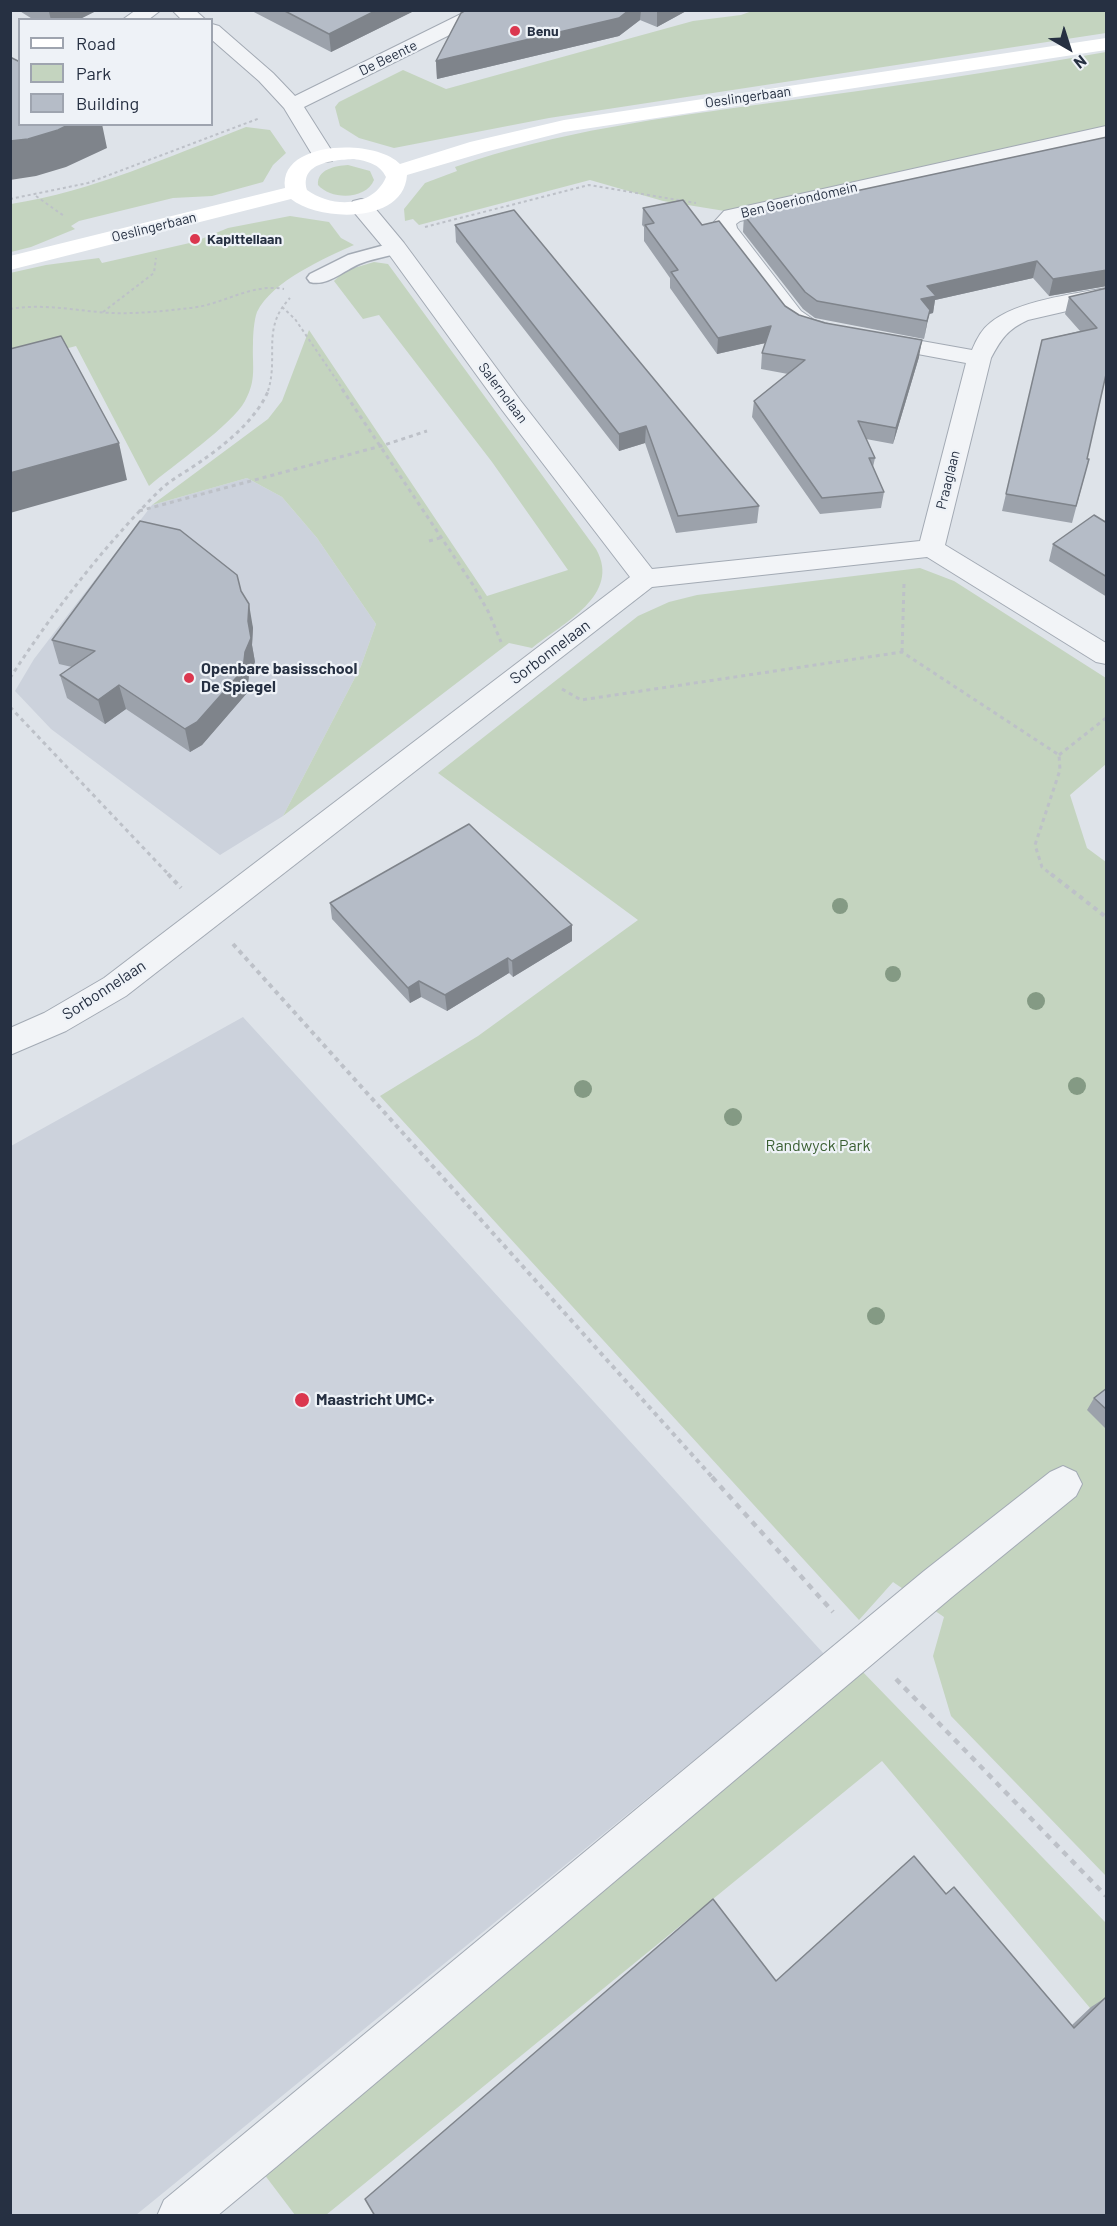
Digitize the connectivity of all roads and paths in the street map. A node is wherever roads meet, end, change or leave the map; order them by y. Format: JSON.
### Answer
{"nodes":[{"id":1,"x":152,"y":10,"type":"edge"},
{"id":2,"x":485,"y":10,"type":"edge"},
{"id":3,"x":136,"y":18,"type":"edge"},
{"id":4,"x":213,"y":31,"type":"edge"},
{"id":5,"x":1107,"y":44,"type":"edge"},
{"id":6,"x":292,"y":105,"type":"junction"},
{"id":7,"x":263,"y":116,"type":"dead end"},
{"id":8,"x":1107,"y":132,"type":"edge"},
{"id":9,"x":324,"y":156,"type":"junction"},
{"id":10,"x":395,"y":172,"type":"junction"},
{"id":11,"x":297,"y":191,"type":"junction"},
{"id":12,"x":35,"y":196,"type":"junction"},
{"id":13,"x":10,"y":200,"type":"edge"},
{"id":14,"x":360,"y":206,"type":"junction"},
{"id":15,"x":743,"y":212,"type":"junction"},
{"id":16,"x":72,"y":223,"type":"dead end"},
{"id":17,"x":425,"y":227,"type":"dead end"},
{"id":18,"x":396,"y":248,"type":"junction"},
{"id":19,"x":152,"y":249,"type":"dead end"},
{"id":20,"x":10,"y":263,"type":"edge"},
{"id":21,"x":317,"y":278,"type":"dead end"},
{"id":22,"x":295,"y":292,"type":"dead end"},
{"id":23,"x":1107,"y":295,"type":"edge"},
{"id":24,"x":10,"y":309,"type":"edge"},
{"id":25,"x":103,"y":312,"type":"junction"},
{"id":26,"x":979,"y":358,"type":"junction"},
{"id":27,"x":427,"y":431,"type":"dead end"},
{"id":28,"x":381,"y":447,"type":"junction"},
{"id":29,"x":138,"y":511,"type":"junction"},
{"id":30,"x":440,"y":538,"type":"junction"},
{"id":31,"x":429,"y":541,"type":"dead end"},
{"id":32,"x":918,"y":549,"type":"junction"},
{"id":33,"x":645,"y":579,"type":"junction"},
{"id":34,"x":902,"y":652,"type":"junction"},
{"id":35,"x":1107,"y":655,"type":"edge"},
{"id":36,"x":528,"y":669,"type":"junction"},
{"id":37,"x":10,"y":678,"type":"edge"},
{"id":38,"x":10,"y":707,"type":"edge"},
{"id":39,"x":1107,"y":718,"type":"edge"},
{"id":40,"x":1059,"y":755,"type":"junction"},
{"id":41,"x":209,"y":914,"type":"junction"},
{"id":42,"x":1107,"y":917,"type":"edge"},
{"id":43,"x":10,"y":1042,"type":"edge"},
{"id":44,"x":1063,"y":1484,"type":"dead end"},
{"id":45,"x":865,"y":1647,"type":"junction"},
{"id":46,"x":1107,"y":1896,"type":"edge"},
{"id":47,"x":180,"y":2216,"type":"edge"}],
"edges":[{"from":1,"to":3,"type":"street"},
{"from":2,"to":6,"type":"street","name":"De Beente"},
{"from":4,"to":6,"type":"street"},
{"from":5,"to":10,"type":"main road","name":"Oeslingerbaan"},
{"from":6,"to":9,"type":"street"},
{"from":7,"to":12,"type":"path"},
{"from":8,"to":15,"type":"street","name":"Ben Goeriondomein"},
{"from":9,"to":10,"type":"main road"},
{"from":9,"to":11,"type":"main road"},
{"from":10,"to":14,"type":"main road"},
{"from":11,"to":14,"type":"main road"},
{"from":11,"to":20,"type":"main road","name":"Oeslingerbaan"},
{"from":12,"to":13,"type":"path"},
{"from":12,"to":16,"type":"path"},
{"from":14,"to":18,"type":"street","name":"Salernolaan"},
{"from":15,"to":17,"type":"path"},
{"from":15,"to":26,"type":"street","name":"Ben Goeriondomein"},
{"from":18,"to":21,"type":"lane"},
{"from":18,"to":33,"type":"street","name":"Salernolaan"},
{"from":19,"to":25,"type":"path"},
{"from":22,"to":25,"type":"path"},
{"from":23,"to":26,"type":"street","name":"Praaglaan"},
{"from":24,"to":25,"type":"path"},
{"from":26,"to":32,"type":"street","name":"Praaglaan"},
{"from":27,"to":28,"type":"path"},
{"from":28,"to":29,"type":"path"},
{"from":28,"to":29,"type":"path"},
{"from":28,"to":30,"type":"path"},
{"from":29,"to":37,"type":"path"},
{"from":30,"to":31,"type":"path"},
{"from":30,"to":36,"type":"path"},
{"from":32,"to":33,"type":"street"},
{"from":32,"to":34,"type":"path"},
{"from":32,"to":35,"type":"street"},
{"from":33,"to":36,"type":"street","name":"Sorbonnelaan"},
{"from":34,"to":36,"type":"path"},
{"from":34,"to":40,"type":"path"},
{"from":36,"to":41,"type":"street","name":"Sorbonnelaan"},
{"from":38,"to":41,"type":"path"},
{"from":39,"to":40,"type":"path"},
{"from":40,"to":42,"type":"path"},
{"from":41,"to":43,"type":"street","name":"Sorbonnelaan"},
{"from":41,"to":45,"type":"path"},
{"from":44,"to":45,"type":"street"},
{"from":45,"to":46,"type":"path"},
{"from":45,"to":47,"type":"street"}]}
